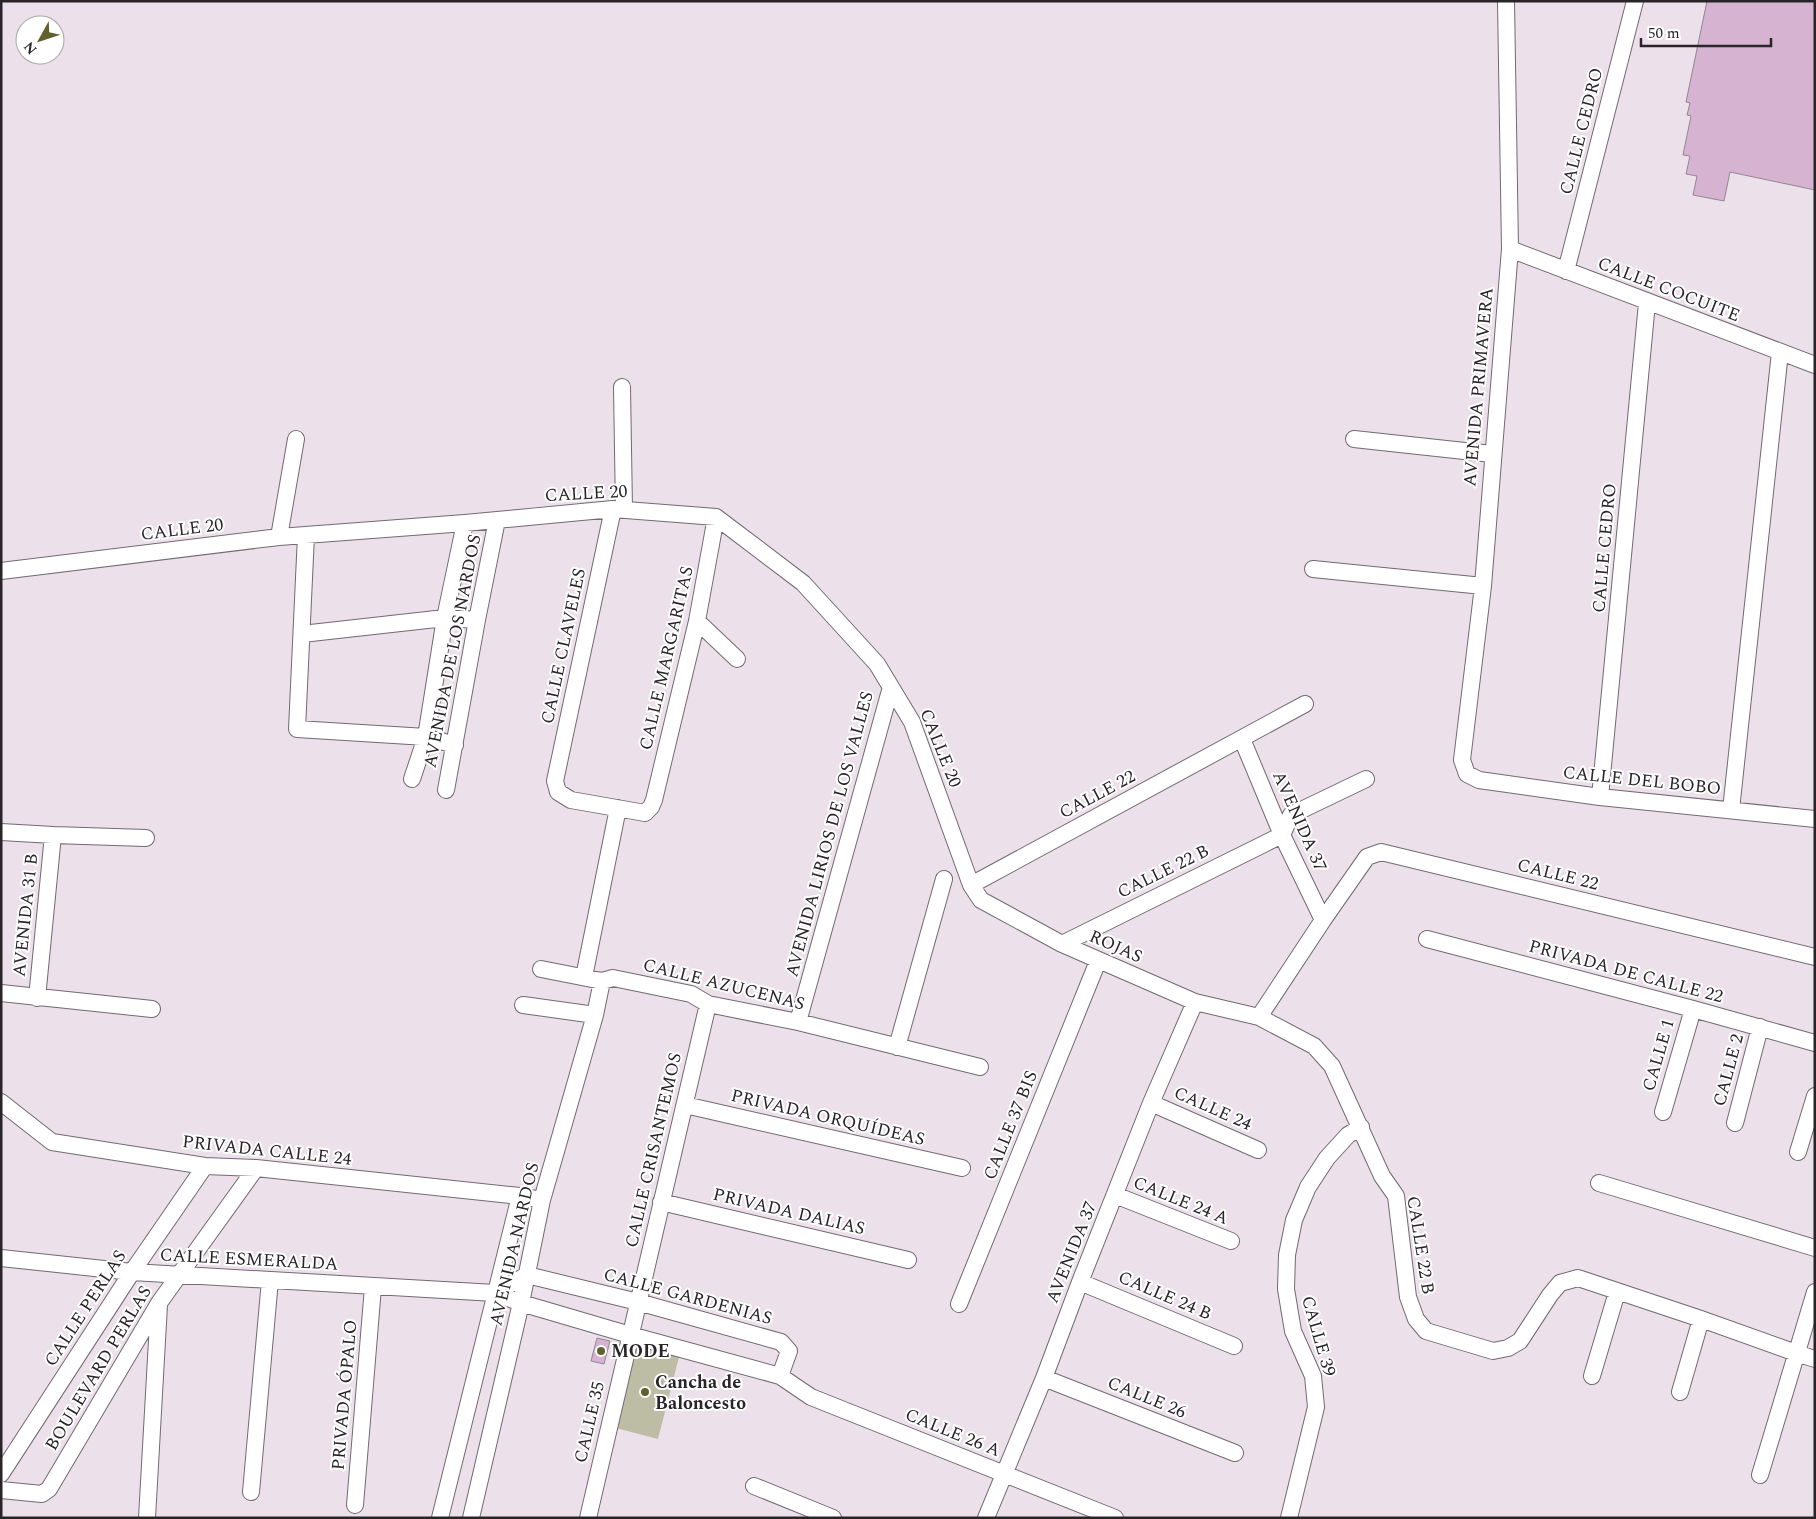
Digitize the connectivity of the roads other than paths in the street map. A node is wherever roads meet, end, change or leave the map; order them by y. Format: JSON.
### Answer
{"nodes":[{"id":1,"x":1506,"y":1,"type":"edge"},
{"id":2,"x":1635,"y":1,"type":"edge"},
{"id":3,"x":1510,"y":249,"type":"junction"},
{"id":4,"x":1566,"y":271,"type":"junction"},
{"id":5,"x":1647,"y":303,"type":"junction"},
{"id":6,"x":1780,"y":352,"type":"junction"},
{"id":7,"x":1815,"y":366,"type":"edge"},
{"id":8,"x":622,"y":387,"type":"dead end"},
{"id":9,"x":296,"y":439,"type":"dead end"},
{"id":10,"x":1354,"y":439,"type":"dead end"},
{"id":11,"x":1492,"y":454,"type":"junction"},
{"id":12,"x":618,"y":509,"type":"junction"},
{"id":13,"x":716,"y":517,"type":"junction"},
{"id":14,"x":497,"y":520,"type":"junction"},
{"id":15,"x":465,"y":523,"type":"junction"},
{"id":16,"x":306,"y":535,"type":"junction"},
{"id":17,"x":279,"y":537,"type":"junction"},
{"id":18,"x":1313,"y":569,"type":"dead end"},
{"id":19,"x":1,"y":571,"type":"edge"},
{"id":20,"x":1483,"y":586,"type":"junction"},
{"id":21,"x":445,"y":618,"type":"junction"},
{"id":22,"x":476,"y":620,"type":"junction"},
{"id":23,"x":697,"y":621,"type":"junction"},
{"id":24,"x":302,"y":634,"type":"junction"},
{"id":25,"x":737,"y":659,"type":"dead end"},
{"id":26,"x":891,"y":686,"type":"junction"},
{"id":27,"x":1305,"y":704,"type":"dead end"},
{"id":28,"x":426,"y":737,"type":"junction"},
{"id":29,"x":1242,"y":739,"type":"junction"},
{"id":30,"x":454,"y":745,"type":"junction"},
{"id":31,"x":1467,"y":774,"type":"joint"},
{"id":32,"x":412,"y":779,"type":"dead end"},
{"id":33,"x":1366,"y":779,"type":"dead end"},
{"id":34,"x":446,"y":790,"type":"dead end"},
{"id":35,"x":1600,"y":796,"type":"junction"},
{"id":36,"x":618,"y":808,"type":"junction"},
{"id":37,"x":1731,"y":810,"type":"junction"},
{"id":38,"x":1815,"y":819,"type":"edge"},
{"id":39,"x":1,"y":832,"type":"edge"},
{"id":40,"x":53,"y":835,"type":"junction"},
{"id":41,"x":1282,"y":835,"type":"junction"},
{"id":42,"x":146,"y":838,"type":"dead end"},
{"id":43,"x":944,"y":878,"type":"dead end"},
{"id":44,"x":971,"y":885,"type":"junction"},
{"id":45,"x":1324,"y":920,"type":"junction"},
{"id":46,"x":1427,"y":939,"type":"dead end"},
{"id":47,"x":1062,"y":944,"type":"junction"},
{"id":48,"x":1815,"y":957,"type":"edge"},
{"id":49,"x":1098,"y":961,"type":"junction"},
{"id":50,"x":541,"y":969,"type":"dead end"},
{"id":51,"x":584,"y":977,"type":"junction"},
{"id":52,"x":602,"y":981,"type":"junction"},
{"id":53,"x":1,"y":993,"type":"edge"},
{"id":54,"x":37,"y":998,"type":"junction"},
{"id":55,"x":1195,"y":1002,"type":"junction"},
{"id":56,"x":708,"y":1004,"type":"junction"},
{"id":57,"x":523,"y":1005,"type":"dead end"},
{"id":58,"x":1693,"y":1008,"type":"junction"},
{"id":59,"x":152,"y":1009,"type":"dead end"},
{"id":60,"x":595,"y":1015,"type":"junction"},
{"id":61,"x":1259,"y":1017,"type":"junction"},
{"id":62,"x":798,"y":1022,"type":"junction"},
{"id":63,"x":1760,"y":1027,"type":"junction"},
{"id":64,"x":1815,"y":1043,"type":"edge"},
{"id":65,"x":897,"y":1047,"type":"junction"},
{"id":66,"x":980,"y":1067,"type":"dead end"},
{"id":67,"x":1815,"y":1096,"type":"edge"},
{"id":68,"x":1,"y":1102,"type":"edge"},
{"id":69,"x":1151,"y":1104,"type":"junction"},
{"id":70,"x":685,"y":1105,"type":"junction"},
{"id":71,"x":1663,"y":1112,"type":"dead end"},
{"id":72,"x":1735,"y":1123,"type":"dead end"},
{"id":73,"x":1361,"y":1127,"type":"junction"},
{"id":74,"x":1258,"y":1150,"type":"dead end"},
{"id":75,"x":1798,"y":1152,"type":"dead end"},
{"id":76,"x":205,"y":1166,"type":"junction"},
{"id":77,"x":256,"y":1168,"type":"junction"},
{"id":78,"x":962,"y":1168,"type":"dead end"},
{"id":79,"x":1599,"y":1183,"type":"dead end"},
{"id":80,"x":520,"y":1196,"type":"junction"},
{"id":81,"x":1115,"y":1196,"type":"junction"},
{"id":82,"x":542,"y":1200,"type":"junction"},
{"id":83,"x":661,"y":1202,"type":"junction"},
{"id":84,"x":1231,"y":1241,"type":"dead end"},
{"id":85,"x":1815,"y":1248,"type":"edge"},
{"id":86,"x":1,"y":1258,"type":"edge"},
{"id":87,"x":908,"y":1260,"type":"dead end"},
{"id":88,"x":132,"y":1272,"type":"junction"},
{"id":89,"x":179,"y":1275,"type":"junction"},
{"id":90,"x":527,"y":1275,"type":"junction"},
{"id":91,"x":270,"y":1280,"type":"junction"},
{"id":92,"x":1080,"y":1282,"type":"junction"},
{"id":93,"x":373,"y":1287,"type":"junction"},
{"id":94,"x":1617,"y":1292,"type":"junction"},
{"id":95,"x":1815,"y":1292,"type":"edge"},
{"id":96,"x":495,"y":1293,"type":"junction"},
{"id":97,"x":638,"y":1302,"type":"junction"},
{"id":98,"x":159,"y":1303,"type":"junction"},
{"id":99,"x":521,"y":1303,"type":"junction"},
{"id":100,"x":959,"y":1304,"type":"dead end"},
{"id":101,"x":1701,"y":1319,"type":"junction"},
{"id":102,"x":630,"y":1334,"type":"junction"},
{"id":103,"x":1234,"y":1346,"type":"dead end"},
{"id":104,"x":1796,"y":1353,"type":"junction"},
{"id":105,"x":1815,"y":1358,"type":"edge"},
{"id":106,"x":780,"y":1376,"type":"junction"},
{"id":107,"x":1592,"y":1376,"type":"dead end"},
{"id":108,"x":1044,"y":1378,"type":"junction"},
{"id":109,"x":1680,"y":1392,"type":"dead end"},
{"id":110,"x":1235,"y":1453,"type":"dead end"},
{"id":111,"x":1004,"y":1473,"type":"junction"},
{"id":112,"x":1,"y":1474,"type":"edge"},
{"id":113,"x":1760,"y":1475,"type":"dead end"},
{"id":114,"x":754,"y":1486,"type":"dead end"},
{"id":115,"x":1,"y":1490,"type":"edge"},
{"id":116,"x":251,"y":1492,"type":"dead end"},
{"id":117,"x":356,"y":1505,"type":"dead end"},
{"id":118,"x":147,"y":1518,"type":"edge"},
{"id":119,"x":440,"y":1518,"type":"edge"},
{"id":120,"x":471,"y":1518,"type":"edge"},
{"id":121,"x":588,"y":1518,"type":"edge"},
{"id":122,"x":833,"y":1518,"type":"edge"},
{"id":123,"x":986,"y":1518,"type":"edge"},
{"id":124,"x":1115,"y":1518,"type":"edge"},
{"id":125,"x":1289,"y":1518,"type":"edge"}],
"edges":[{"from":1,"to":3,"type":"street","name":"AVENIDA PRIMAVERA"},
{"from":2,"to":4,"type":"street","name":"CALLE CEDRO"},
{"from":3,"to":4,"type":"street","name":"CALLE COCUITE"},
{"from":3,"to":11,"type":"street","name":"AVENIDA PRIMAVERA"},
{"from":4,"to":5,"type":"street","name":"CALLE COCUITE"},
{"from":5,"to":6,"type":"street","name":"CALLE COCUITE"},
{"from":5,"to":35,"type":"street","name":"CALLE CEDRO"},
{"from":6,"to":7,"type":"street","name":"CALLE COCUITE"},
{"from":6,"to":37,"type":"street"},
{"from":8,"to":12,"type":"street","name":"CALLE CLAVELES"},
{"from":9,"to":17,"type":"street"},
{"from":10,"to":11,"type":"street"},
{"from":11,"to":20,"type":"street","name":"AVENIDA PRIMAVERA"},
{"from":12,"to":13,"type":"street","name":"CALLE 20"},
{"from":12,"to":14,"type":"street","name":"CALLE 20"},
{"from":12,"to":36,"type":"street","name":"CALLE CLAVELES"},
{"from":13,"to":23,"type":"street","name":"CALLE MARGARITAS"},
{"from":13,"to":26,"type":"street","name":"CALLE 20"},
{"from":14,"to":15,"type":"street","name":"CALLE 20"},
{"from":14,"to":22,"type":"street","name":"AVENIDA DE LOS NARDOS"},
{"from":15,"to":16,"type":"street","name":"CALLE 20"},
{"from":15,"to":21,"type":"street","name":"AVENIDA DE LOS NARDOS"},
{"from":16,"to":17,"type":"street","name":"CALLE 20"},
{"from":16,"to":24,"type":"street"},
{"from":17,"to":19,"type":"street","name":"CALLE 20"},
{"from":18,"to":20,"type":"street"},
{"from":20,"to":31,"type":"street","name":"AVENIDA PRIMAVERA"},
{"from":21,"to":22,"type":"street"},
{"from":21,"to":24,"type":"street"},
{"from":21,"to":28,"type":"street","name":"AVENIDA DE LOS NARDOS"},
{"from":22,"to":30,"type":"street","name":"AVENIDA DE LOS NARDOS"},
{"from":23,"to":25,"type":"street"},
{"from":23,"to":36,"type":"street","name":"CALLE MARGARITAS"},
{"from":24,"to":28,"type":"street"},
{"from":26,"to":44,"type":"street","name":"CALLE 20"},
{"from":26,"to":62,"type":"street","name":"AVENIDA LIRIOS DE LOS VALLES"},
{"from":27,"to":29,"type":"street","name":"CALLE 22"},
{"from":28,"to":30,"type":"street"},
{"from":28,"to":32,"type":"street","name":"AVENIDA DE LOS NARDOS"},
{"from":29,"to":41,"type":"street","name":"AVENIDA 37"},
{"from":29,"to":44,"type":"street","name":"CALLE 22"},
{"from":30,"to":34,"type":"street","name":"AVENIDA DE LOS NARDOS"},
{"from":31,"to":35,"type":"street","name":"CALLE DEL BOBO"},
{"from":33,"to":41,"type":"street"},
{"from":35,"to":37,"type":"street","name":"CALLE DEL BOBO"},
{"from":36,"to":51,"type":"street"},
{"from":37,"to":38,"type":"street","name":"CALLE DEL BOBO"},
{"from":39,"to":40,"type":"street"},
{"from":40,"to":42,"type":"street"},
{"from":40,"to":54,"type":"street","name":"AVENIDA 31 B"},
{"from":41,"to":45,"type":"street","name":"AVENIDA 37"},
{"from":41,"to":47,"type":"street","name":"CALLE 22 B"},
{"from":43,"to":65,"type":"street"},
{"from":44,"to":47,"type":"street","name":"ROJAS"},
{"from":45,"to":48,"type":"street","name":"CALLE 22"},
{"from":45,"to":61,"type":"street","name":"CALLE 22"},
{"from":46,"to":58,"type":"street","name":"PRIVADA DE CALLE 22"},
{"from":47,"to":49,"type":"street","name":"ROJAS"},
{"from":49,"to":55,"type":"street","name":"ROJAS"},
{"from":49,"to":100,"type":"street","name":"CALLE 37 BIS"},
{"from":50,"to":51,"type":"street","name":"CALLE AZUCENAS"},
{"from":51,"to":52,"type":"street","name":"CALLE AZUCENAS"},
{"from":52,"to":56,"type":"street","name":"CALLE AZUCENAS"},
{"from":52,"to":60,"type":"street","name":"AVENIDA NARDOS"},
{"from":53,"to":54,"type":"street"},
{"from":54,"to":59,"type":"street"},
{"from":55,"to":61,"type":"street","name":"ROJAS"},
{"from":55,"to":69,"type":"street","name":"AVENIDA 37"},
{"from":56,"to":62,"type":"street","name":"CALLE AZUCENAS"},
{"from":56,"to":70,"type":"street","name":"CALLE CRISANTEMOS"},
{"from":57,"to":60,"type":"street"},
{"from":58,"to":63,"type":"street","name":"PRIVADA DE CALLE 22"},
{"from":58,"to":71,"type":"street","name":"CALLE 1"},
{"from":60,"to":82,"type":"street","name":"AVENIDA NARDOS"},
{"from":61,"to":73,"type":"street","name":"CALLE 22 B"},
{"from":62,"to":65,"type":"street","name":"CALLE AZUCENAS"},
{"from":63,"to":64,"type":"street","name":"PRIVADA DE CALLE 22"},
{"from":63,"to":72,"type":"street","name":"CALLE 2"},
{"from":65,"to":66,"type":"street","name":"CALLE AZUCENAS"},
{"from":67,"to":75,"type":"street"},
{"from":68,"to":76,"type":"street","name":"PRIVADA CALLE 24"},
{"from":69,"to":74,"type":"street","name":"CALLE 24"},
{"from":69,"to":81,"type":"street","name":"AVENIDA 37"},
{"from":70,"to":78,"type":"street","name":"PRIVADA ORQUÍDEAS"},
{"from":70,"to":83,"type":"street","name":"CALLE CRISANTEMOS"},
{"from":73,"to":94,"type":"street","name":"CALLE 22 B"},
{"from":73,"to":125,"type":"street","name":"CALLE 39"},
{"from":76,"to":77,"type":"street","name":"PRIVADA CALLE 24"},
{"from":76,"to":88,"type":"street","name":"CALLE PERLAS"},
{"from":77,"to":80,"type":"street","name":"PRIVADA CALLE 24"},
{"from":77,"to":89,"type":"street","name":"BOULEVARD PERLAS"},
{"from":79,"to":85,"type":"street"},
{"from":80,"to":82,"type":"street","name":"PRIVADA CALLE 24"},
{"from":80,"to":96,"type":"street","name":"AVENIDA NARDOS"},
{"from":81,"to":84,"type":"street","name":"CALLE 24 A"},
{"from":81,"to":92,"type":"street","name":"AVENIDA 37"},
{"from":82,"to":90,"type":"street","name":"AVENIDA NARDOS"},
{"from":83,"to":87,"type":"street","name":"PRIVADA DALIAS"},
{"from":83,"to":97,"type":"street","name":"CALLE CRISANTEMOS"},
{"from":86,"to":88,"type":"street","name":"CALLE ESMERALDA"},
{"from":88,"to":89,"type":"street","name":"CALLE ESMERALDA"},
{"from":88,"to":112,"type":"street","name":"CALLE PERLAS"},
{"from":89,"to":91,"type":"street","name":"CALLE ESMERALDA"},
{"from":89,"to":98,"type":"street","name":"BOULEVARD PERLAS"},
{"from":90,"to":96,"type":"street"},
{"from":90,"to":97,"type":"street","name":"CALLE GARDENIAS"},
{"from":90,"to":99,"type":"street","name":"AVENIDA NARDOS"},
{"from":91,"to":93,"type":"street","name":"CALLE ESMERALDA"},
{"from":91,"to":116,"type":"street"},
{"from":92,"to":103,"type":"street","name":"CALLE 24 B"},
{"from":92,"to":108,"type":"street","name":"AVENIDA 37"},
{"from":93,"to":96,"type":"street","name":"CALLE ESMERALDA"},
{"from":93,"to":117,"type":"street","name":"PRIVADA ÓPALO"},
{"from":94,"to":101,"type":"street","name":"CALLE 22 B"},
{"from":94,"to":107,"type":"street"},
{"from":95,"to":104,"type":"street"},
{"from":96,"to":99,"type":"street"},
{"from":96,"to":119,"type":"street","name":"AVENIDA NARDOS"},
{"from":97,"to":102,"type":"street","name":"CALLE CRISANTEMOS"},
{"from":97,"to":106,"type":"street","name":"CALLE GARDENIAS"},
{"from":98,"to":115,"type":"street","name":"BOULEVARD PERLAS"},
{"from":98,"to":118,"type":"street"},
{"from":99,"to":102,"type":"street"},
{"from":99,"to":120,"type":"street","name":"AVENIDA NARDOS"},
{"from":101,"to":104,"type":"street","name":"CALLE 22 B"},
{"from":101,"to":109,"type":"street"},
{"from":102,"to":106,"type":"street"},
{"from":102,"to":121,"type":"street","name":"CALLE 35"},
{"from":104,"to":105,"type":"street","name":"CALLE 22 B"},
{"from":104,"to":113,"type":"street"},
{"from":106,"to":111,"type":"street","name":"CALLE 26 A"},
{"from":108,"to":110,"type":"street","name":"CALLE 26"},
{"from":108,"to":111,"type":"street","name":"AVENIDA 37"},
{"from":111,"to":123,"type":"street","name":"AVENIDA 37"},
{"from":111,"to":124,"type":"street","name":"CALLE 26 A"},
{"from":114,"to":122,"type":"street"}]}
